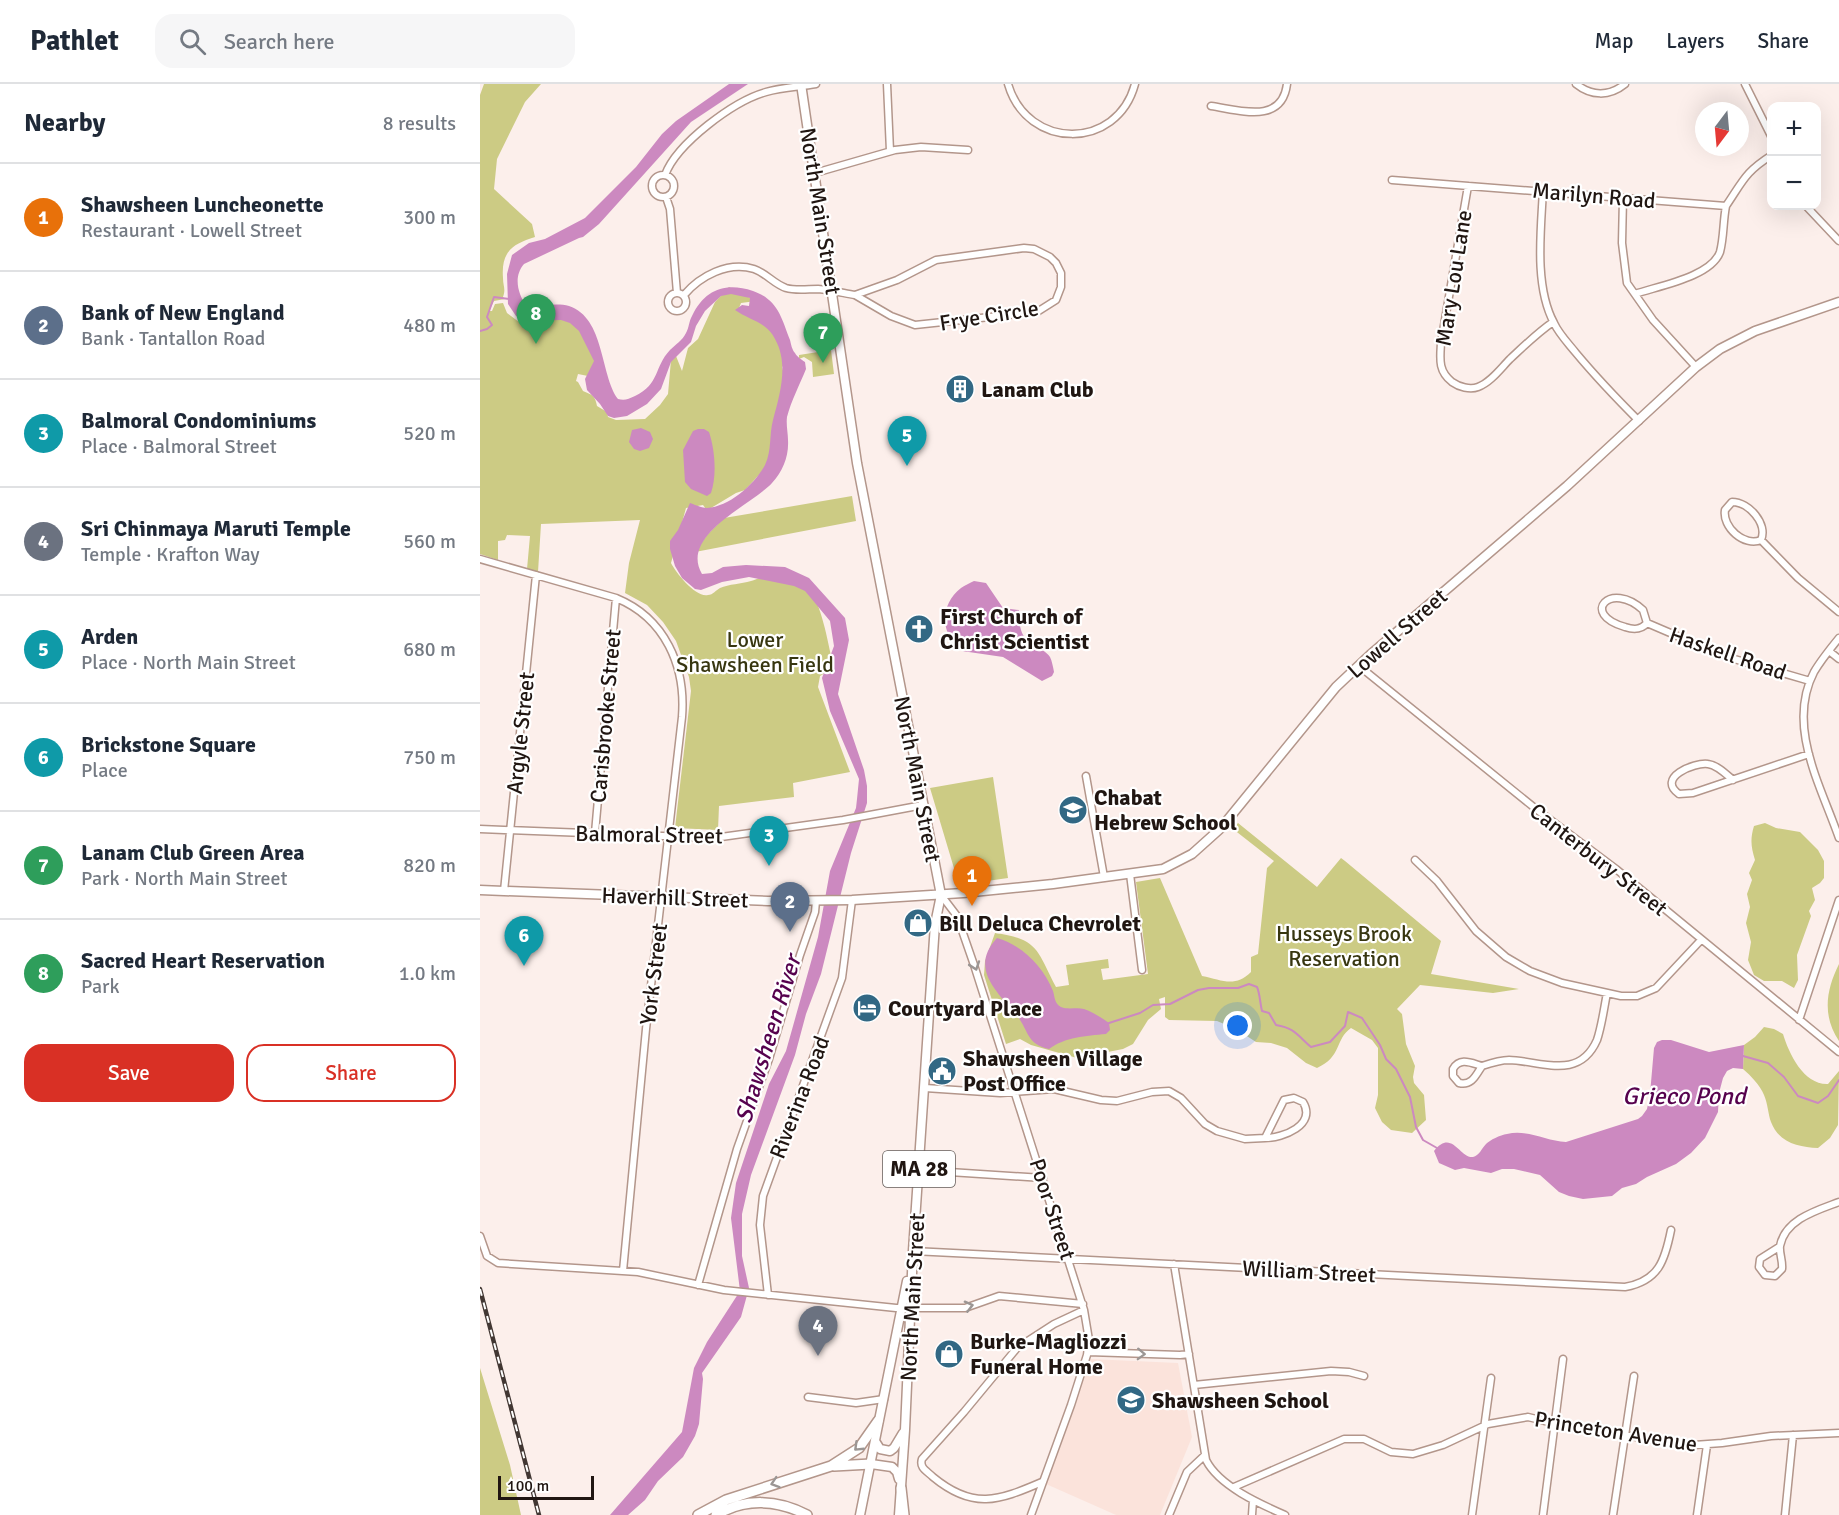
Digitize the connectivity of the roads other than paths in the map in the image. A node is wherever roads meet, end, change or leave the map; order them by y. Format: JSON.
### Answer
{"nodes":[{"id":1,"x":816,"y":84,"type":"edge"},
{"id":2,"x":887,"y":84,"type":"edge"},
{"id":3,"x":1008,"y":84,"type":"edge"},
{"id":4,"x":1135,"y":84,"type":"edge"},
{"id":5,"x":1287,"y":84,"type":"edge"},
{"id":6,"x":1576,"y":84,"type":"edge"},
{"id":7,"x":1624,"y":84,"type":"edge"},
{"id":8,"x":1745,"y":84,"type":"edge"},
{"id":9,"x":802,"y":85,"type":"edge"},
{"id":10,"x":1211,"y":106,"type":"dead end"},
{"id":11,"x":1767,"y":128,"type":"edge"},
{"id":12,"x":968,"y":150,"type":"dead end"},
{"id":13,"x":890,"y":151,"type":"junction"},
{"id":14,"x":1770,"y":156,"type":"edge"},
{"id":15,"x":815,"y":173,"type":"junction"},
{"id":16,"x":665,"y":175,"type":"junction"},
{"id":17,"x":1392,"y":180,"type":"dead end"},
{"id":18,"x":1468,"y":186,"type":"junction"},
{"id":19,"x":1543,"y":190,"type":"junction"},
{"id":20,"x":666,"y":197,"type":"junction"},
{"id":21,"x":1623,"y":198,"type":"junction"},
{"id":22,"x":1726,"y":206,"type":"junction"},
{"id":23,"x":1810,"y":210,"type":"edge"},
{"id":24,"x":1839,"y":241,"type":"edge"},
{"id":25,"x":833,"y":292,"type":"junction"},
{"id":26,"x":1635,"y":294,"type":"junction"},
{"id":27,"x":855,"y":295,"type":"junction"},
{"id":28,"x":1839,"y":302,"type":"edge"},
{"id":29,"x":1553,"y":322,"type":"junction"},
{"id":30,"x":1696,"y":368,"type":"junction"},
{"id":31,"x":1639,"y":421,"type":"junction"},
{"id":32,"x":1761,"y":540,"type":"junction"},
{"id":33,"x":480,"y":559,"type":"edge"},
{"id":34,"x":536,"y":575,"type":"junction"},
{"id":35,"x":616,"y":598,"type":"junction"},
{"id":36,"x":1839,"y":612,"type":"edge"},
{"id":37,"x":1647,"y":623,"type":"junction"},
{"id":38,"x":1839,"y":638,"type":"edge"},
{"id":39,"x":1829,"y":651,"type":"junction"},
{"id":40,"x":1839,"y":659,"type":"edge"},
{"id":41,"x":1359,"y":666,"type":"junction"},
{"id":42,"x":1810,"y":681,"type":"junction"},
{"id":43,"x":1809,"y":754,"type":"junction"},
{"id":44,"x":1086,"y":776,"type":"dead end"},
{"id":45,"x":1733,"y":780,"type":"junction"},
{"id":46,"x":923,"y":805,"type":"junction"},
{"id":47,"x":480,"y":829,"type":"edge"},
{"id":48,"x":510,"y":830,"type":"junction"},
{"id":49,"x":595,"y":833,"type":"junction"},
{"id":50,"x":668,"y":836,"type":"junction"},
{"id":51,"x":1839,"y":838,"type":"edge"},
{"id":52,"x":1415,"y":860,"type":"dead end"},
{"id":53,"x":1130,"y":874,"type":"junction"},
{"id":54,"x":1104,"y":878,"type":"junction"},
{"id":55,"x":480,"y":890,"type":"edge"},
{"id":56,"x":504,"y":891,"type":"junction"},
{"id":57,"x":941,"y":895,"type":"junction"},
{"id":58,"x":662,"y":897,"type":"junction"},
{"id":59,"x":849,"y":900,"type":"junction"},
{"id":60,"x":1839,"y":900,"type":"edge"},
{"id":61,"x":819,"y":901,"type":"junction"},
{"id":62,"x":1701,"y":940,"type":"junction"},
{"id":63,"x":1142,"y":970,"type":"dead end"},
{"id":64,"x":1607,"y":993,"type":"junction"},
{"id":65,"x":1799,"y":1020,"type":"junction"},
{"id":66,"x":1839,"y":1052,"type":"edge"},
{"id":67,"x":1482,"y":1066,"type":"junction"},
{"id":68,"x":925,"y":1088,"type":"junction"},
{"id":69,"x":1016,"y":1093,"type":"junction"},
{"id":70,"x":1265,"y":1138,"type":"junction"},
{"id":71,"x":919,"y":1170,"type":"junction"},
{"id":72,"x":1043,"y":1178,"type":"junction"},
{"id":73,"x":1839,"y":1202,"type":"edge"},
{"id":74,"x":1671,"y":1230,"type":"dead end"},
{"id":75,"x":480,"y":1236,"type":"edge"},
{"id":76,"x":1779,"y":1247,"type":"junction"},
{"id":77,"x":913,"y":1251,"type":"junction"},
{"id":78,"x":1069,"y":1259,"type":"junction"},
{"id":79,"x":1174,"y":1264,"type":"junction"},
{"id":80,"x":622,"y":1271,"type":"junction"},
{"id":81,"x":698,"y":1285,"type":"junction"},
{"id":82,"x":768,"y":1295,"type":"junction"},
{"id":83,"x":1083,"y":1307,"type":"junction"},
{"id":84,"x":906,"y":1308,"type":"junction"},
{"id":85,"x":1090,"y":1352,"type":"junction"},
{"id":86,"x":1189,"y":1354,"type":"junction"},
{"id":87,"x":1563,"y":1359,"type":"dead end"},
{"id":88,"x":1364,"y":1376,"type":"dead end"},
{"id":89,"x":1634,"y":1376,"type":"dead end"},
{"id":90,"x":1491,"y":1378,"type":"dead end"},
{"id":91,"x":1194,"y":1384,"type":"junction"},
{"id":92,"x":808,"y":1397,"type":"dead end"},
{"id":93,"x":884,"y":1399,"type":"junction"},
{"id":94,"x":878,"y":1421,"type":"junction"},
{"id":95,"x":1556,"y":1424,"type":"junction"},
{"id":96,"x":1484,"y":1426,"type":"junction"},
{"id":97,"x":905,"y":1430,"type":"junction"},
{"id":98,"x":1839,"y":1433,"type":"edge"},
{"id":99,"x":1624,"y":1435,"type":"junction"},
{"id":100,"x":1793,"y":1435,"type":"junction"},
{"id":101,"x":875,"y":1441,"type":"junction"},
{"id":102,"x":1707,"y":1445,"type":"junction"},
{"id":103,"x":1204,"y":1456,"type":"junction"},
{"id":104,"x":871,"y":1464,"type":"junction"},
{"id":105,"x":831,"y":1466,"type":"junction"},
{"id":106,"x":1042,"y":1482,"type":"junction"},
{"id":107,"x":1234,"y":1487,"type":"junction"},
{"id":108,"x":901,"y":1488,"type":"junction"},
{"id":109,"x":1253,"y":1500,"type":"junction"},
{"id":110,"x":698,"y":1515,"type":"edge"},
{"id":111,"x":716,"y":1515,"type":"edge"},
{"id":112,"x":807,"y":1515,"type":"edge"},
{"id":113,"x":860,"y":1515,"type":"edge"},
{"id":114,"x":899,"y":1515,"type":"edge"},
{"id":115,"x":904,"y":1515,"type":"edge"},
{"id":116,"x":1031,"y":1515,"type":"edge"},
{"id":117,"x":1169,"y":1515,"type":"edge"},
{"id":118,"x":1252,"y":1515,"type":"edge"},
{"id":119,"x":1285,"y":1515,"type":"edge"},
{"id":120,"x":1472,"y":1515,"type":"edge"},
{"id":121,"x":1543,"y":1515,"type":"edge"},
{"id":122,"x":1613,"y":1515,"type":"edge"},
{"id":123,"x":1697,"y":1515,"type":"edge"},
{"id":124,"x":1785,"y":1515,"type":"edge"}],
"edges":[{"from":1,"to":9,"type":"street"},
{"from":2,"to":13,"type":"street"},
{"from":3,"to":4,"type":"street"},
{"from":5,"to":10,"type":"street"},
{"from":6,"to":7,"type":"street"},
{"from":8,"to":11,"type":"street"},
{"from":9,"to":15,"type":"main road","name":"North Main Street","number":"MA 28"},
{"from":9,"to":16,"type":"street"},
{"from":12,"to":13,"type":"street"},
{"from":13,"to":15,"type":"street"},
{"from":14,"to":22,"type":"street"},
{"from":15,"to":25,"type":"main road","name":"North Main Street","number":"MA 28"},
{"from":16,"to":20,"type":"street"},
{"from":16,"to":20,"type":"street"},
{"from":17,"to":18,"type":"street","name":"Marilyn Road"},
{"from":18,"to":19,"type":"street","name":"Marilyn Road"},
{"from":18,"to":29,"type":"street","name":"Mary Lou Lane"},
{"from":19,"to":21,"type":"street","name":"Marilyn Road"},
{"from":19,"to":29,"type":"street"},
{"from":20,"to":25,"type":"street","name":"Frye Circle"},
{"from":21,"to":22,"type":"street","name":"Marilyn Road"},
{"from":21,"to":26,"type":"street"},
{"from":22,"to":26,"type":"street"},
{"from":23,"to":24,"type":"street"},
{"from":25,"to":27,"type":"street","name":"Frye Circle"},
{"from":25,"to":46,"type":"main road","name":"North Main Street","number":"MA 28"},
{"from":26,"to":30,"type":"street"},
{"from":27,"to":27,"type":"street","name":"Frye Circle"},
{"from":28,"to":30,"type":"main road","name":"Lowell Street"},
{"from":29,"to":31,"type":"street"},
{"from":30,"to":31,"type":"main road","name":"Lowell Street"},
{"from":31,"to":41,"type":"main road","name":"Lowell Street"},
{"from":32,"to":32,"type":"street"},
{"from":32,"to":36,"type":"street"},
{"from":33,"to":34,"type":"street","name":"York Street"},
{"from":34,"to":35,"type":"street","name":"York Street"},
{"from":34,"to":48,"type":"street","name":"Argyle Street"},
{"from":35,"to":49,"type":"street","name":"Carisbrooke Street"},
{"from":35,"to":50,"type":"street","name":"York Street"},
{"from":37,"to":37,"type":"street","name":"Haskell Road"},
{"from":37,"to":42,"type":"street","name":"Haskell Road"},
{"from":38,"to":39,"type":"street"},
{"from":39,"to":40,"type":"street"},
{"from":39,"to":42,"type":"street"},
{"from":41,"to":53,"type":"main road","name":"Lowell Street"},
{"from":41,"to":62,"type":"street","name":"Canterbury Street"},
{"from":42,"to":43,"type":"street"},
{"from":43,"to":45,"type":"street"},
{"from":43,"to":51,"type":"street"},
{"from":44,"to":54,"type":"street"},
{"from":45,"to":45,"type":"street"},
{"from":46,"to":50,"type":"street","name":"Balmoral Street"},
{"from":46,"to":57,"type":"main road","name":"North Main Street","number":"MA 28"},
{"from":47,"to":48,"type":"street","name":"Balmoral Street"},
{"from":48,"to":49,"type":"street","name":"Balmoral Street"},
{"from":48,"to":56,"type":"street","name":"Argyle Street"},
{"from":49,"to":50,"type":"street","name":"Balmoral Street"},
{"from":50,"to":58,"type":"street","name":"York Street"},
{"from":52,"to":64,"type":"street"},
{"from":53,"to":54,"type":"main road","name":"Lowell Street"},
{"from":53,"to":63,"type":"street"},
{"from":54,"to":57,"type":"main road","name":"Lowell Street"},
{"from":55,"to":56,"type":"main road","name":"Haverhill Street"},
{"from":56,"to":58,"type":"main road","name":"Haverhill Street"},
{"from":57,"to":59,"type":"main road","name":"Haverhill Street"},
{"from":57,"to":68,"type":"main road","name":"North Main Street","number":"MA 28"},
{"from":57,"to":69,"type":"street","name":"Poor Street","one_way":true},
{"from":58,"to":61,"type":"main road","name":"Haverhill Street"},
{"from":58,"to":80,"type":"street","name":"York Street"},
{"from":59,"to":61,"type":"main road","name":"Haverhill Street"},
{"from":59,"to":82,"type":"street","name":"Riverina Road"},
{"from":60,"to":65,"type":"street"},
{"from":61,"to":81,"type":"street"},
{"from":62,"to":64,"type":"street"},
{"from":62,"to":65,"type":"street","name":"Canterbury Street"},
{"from":64,"to":67,"type":"street"},
{"from":65,"to":66,"type":"street","name":"Canterbury Street"},
{"from":67,"to":67,"type":"street"},
{"from":68,"to":69,"type":"street"},
{"from":68,"to":71,"type":"main road","name":"North Main Street","number":"MA 28"},
{"from":69,"to":70,"type":"street"},
{"from":69,"to":72,"type":"street","name":"Poor Street"},
{"from":70,"to":70,"type":"street"},
{"from":71,"to":72,"type":"street"},
{"from":71,"to":77,"type":"main road","name":"North Main Street","number":"MA 28"},
{"from":72,"to":78,"type":"street","name":"Poor Street"},
{"from":73,"to":76,"type":"street"},
{"from":74,"to":79,"type":"street","name":"William Street"},
{"from":75,"to":80,"type":"street"},
{"from":76,"to":76,"type":"street"},
{"from":77,"to":78,"type":"street","name":"William Street"},
{"from":77,"to":84,"type":"main road","number":"MA 28"},
{"from":78,"to":79,"type":"street","name":"William Street"},
{"from":78,"to":83,"type":"street","name":"Poor Street"},
{"from":79,"to":86,"type":"street"},
{"from":80,"to":81,"type":"street"},
{"from":81,"to":82,"type":"street"},
{"from":82,"to":84,"type":"street"},
{"from":84,"to":83,"type":"street","one_way":true},
{"from":83,"to":85,"type":"street","name":"Poor Street"},
{"from":83,"to":106,"type":"street"},
{"from":84,"to":93,"type":"main road","number":"MA 28"},
{"from":84,"to":97,"type":"main road","name":"North Main Street","number":"MA 28"},
{"from":85,"to":86,"type":"street","one_way":true},
{"from":85,"to":106,"type":"street"},
{"from":86,"to":91,"type":"street"},
{"from":87,"to":95,"type":"street"},
{"from":88,"to":91,"type":"street"},
{"from":89,"to":99,"type":"street"},
{"from":90,"to":96,"type":"street"},
{"from":91,"to":103,"type":"street"},
{"from":92,"to":93,"type":"street"},
{"from":93,"to":94,"type":"main road","number":"MA 28"},
{"from":94,"to":101,"type":"main road","number":"MA 28"},
{"from":94,"to":105,"type":"highway","one_way":true},
{"from":95,"to":96,"type":"street","name":"Princeton Avenue"},
{"from":95,"to":99,"type":"street","name":"Princeton Avenue"},
{"from":95,"to":121,"type":"street"},
{"from":96,"to":107,"type":"street","name":"Princeton Avenue"},
{"from":96,"to":120,"type":"street"},
{"from":97,"to":101,"type":"main road"},
{"from":97,"to":108,"type":"main road","name":"North Main Street","number":"MA 28"},
{"from":98,"to":100,"type":"street","name":"Princeton Avenue"},
{"from":99,"to":102,"type":"street","name":"Princeton Avenue"},
{"from":99,"to":122,"type":"street"},
{"from":100,"to":102,"type":"street","name":"Princeton Avenue"},
{"from":100,"to":124,"type":"street"},
{"from":101,"to":104,"type":"main road","number":"MA 28"},
{"from":102,"to":123,"type":"street"},
{"from":103,"to":107,"type":"street"},
{"from":103,"to":117,"type":"street"},
{"from":104,"to":105,"type":"highway"},
{"from":104,"to":108,"type":"main road"},
{"from":104,"to":113,"type":"main road","number":"MA 28"},
{"from":105,"to":110,"type":"highway","one_way":true},
{"from":106,"to":116,"type":"street"},
{"from":107,"to":109,"type":"street"},
{"from":108,"to":114,"type":"main road","name":"North Main Street","number":"MA 28"},
{"from":108,"to":115,"type":"highway"},
{"from":109,"to":118,"type":"street"},
{"from":109,"to":119,"type":"street"},
{"from":111,"to":112,"type":"highway"}]}
